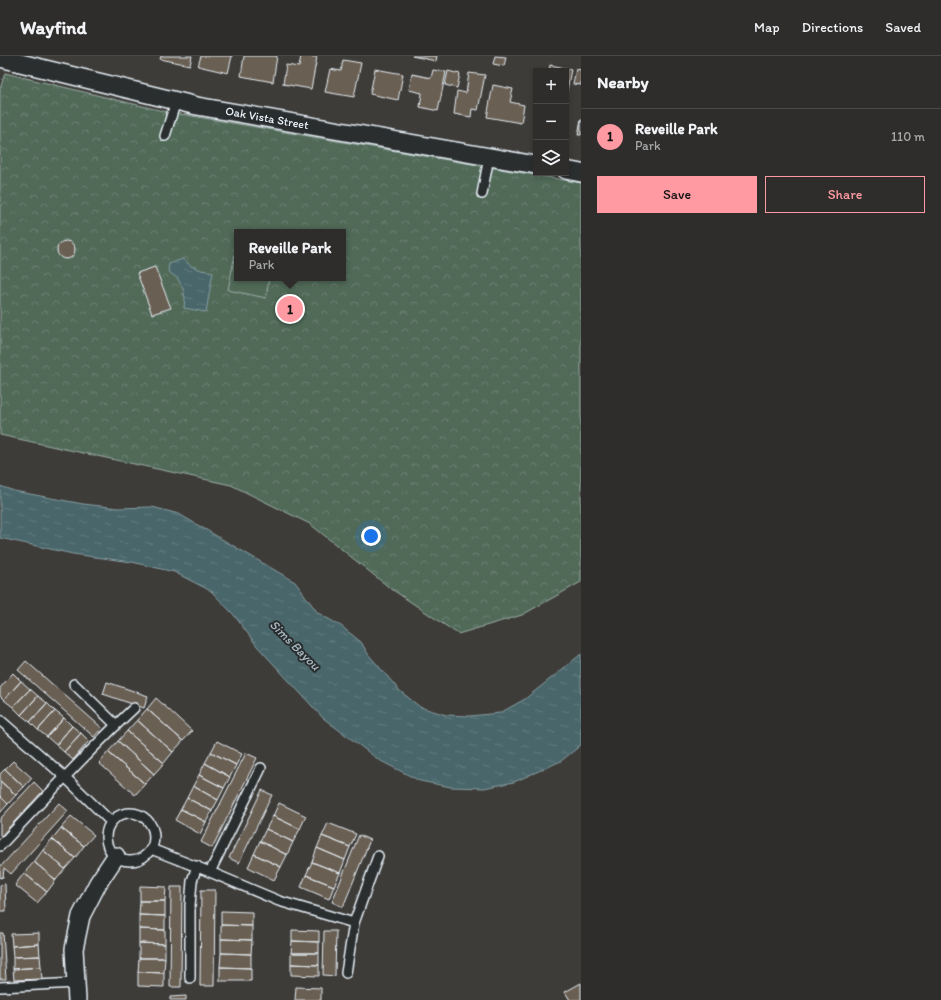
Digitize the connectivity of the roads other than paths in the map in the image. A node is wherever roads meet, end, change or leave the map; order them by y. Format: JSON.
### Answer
{"nodes":[{"id":1,"x":0,"y":58,"type":"edge"},
{"id":2,"x":176,"y":101,"type":"junction"},
{"id":3,"x":165,"y":136,"type":"dead end"},
{"id":4,"x":489,"y":157,"type":"junction"},
{"id":5,"x":533,"y":164,"type":"edge"},
{"id":6,"x":569,"y":171,"type":"edge"},
{"id":7,"x":581,"y":173,"type":"edge"},
{"id":8,"x":482,"y":194,"type":"dead end"},
{"id":9,"x":74,"y":684,"type":"dead end"},
{"id":10,"x":134,"y":708,"type":"dead end"},
{"id":11,"x":0,"y":720,"type":"edge"},
{"id":12,"x":116,"y":725,"type":"junction"},
{"id":13,"x":261,"y":768,"type":"dead end"},
{"id":14,"x":65,"y":777,"type":"junction"},
{"id":15,"x":111,"y":822,"type":"junction"},
{"id":16,"x":0,"y":846,"type":"edge"},
{"id":17,"x":151,"y":849,"type":"junction"},
{"id":18,"x":116,"y":856,"type":"junction"},
{"id":19,"x":378,"y":856,"type":"dead end"},
{"id":20,"x":196,"y":866,"type":"junction"},
{"id":21,"x":210,"y":872,"type":"junction"},
{"id":22,"x":354,"y":923,"type":"junction"},
{"id":23,"x":346,"y":973,"type":"dead end"},
{"id":24,"x":190,"y":978,"type":"dead end"},
{"id":25,"x":76,"y":983,"type":"junction"},
{"id":26,"x":0,"y":987,"type":"edge"},
{"id":27,"x":77,"y":1000,"type":"edge"}],
"edges":[{"from":1,"to":2,"type":"street","name":"Oak Vista Street"},
{"from":2,"to":3,"type":"lane"},
{"from":2,"to":4,"type":"street","name":"Oak Vista Street"},
{"from":4,"to":5,"type":"street","name":"Oak Vista Street"},
{"from":4,"to":8,"type":"lane"},
{"from":6,"to":7,"type":"street"},
{"from":9,"to":12,"type":"lane"},
{"from":10,"to":12,"type":"lane"},
{"from":11,"to":14,"type":"lane"},
{"from":12,"to":14,"type":"lane"},
{"from":13,"to":21,"type":"lane"},
{"from":14,"to":15,"type":"lane"},
{"from":14,"to":16,"type":"lane"},
{"from":15,"to":17,"type":"lane"},
{"from":15,"to":18,"type":"lane"},
{"from":17,"to":18,"type":"lane"},
{"from":17,"to":20,"type":"lane"},
{"from":18,"to":25,"type":"street"},
{"from":19,"to":22,"type":"lane"},
{"from":20,"to":21,"type":"lane"},
{"from":20,"to":24,"type":"lane"},
{"from":21,"to":22,"type":"lane"},
{"from":22,"to":23,"type":"lane"},
{"from":25,"to":26,"type":"lane"},
{"from":25,"to":27,"type":"street"}]}
